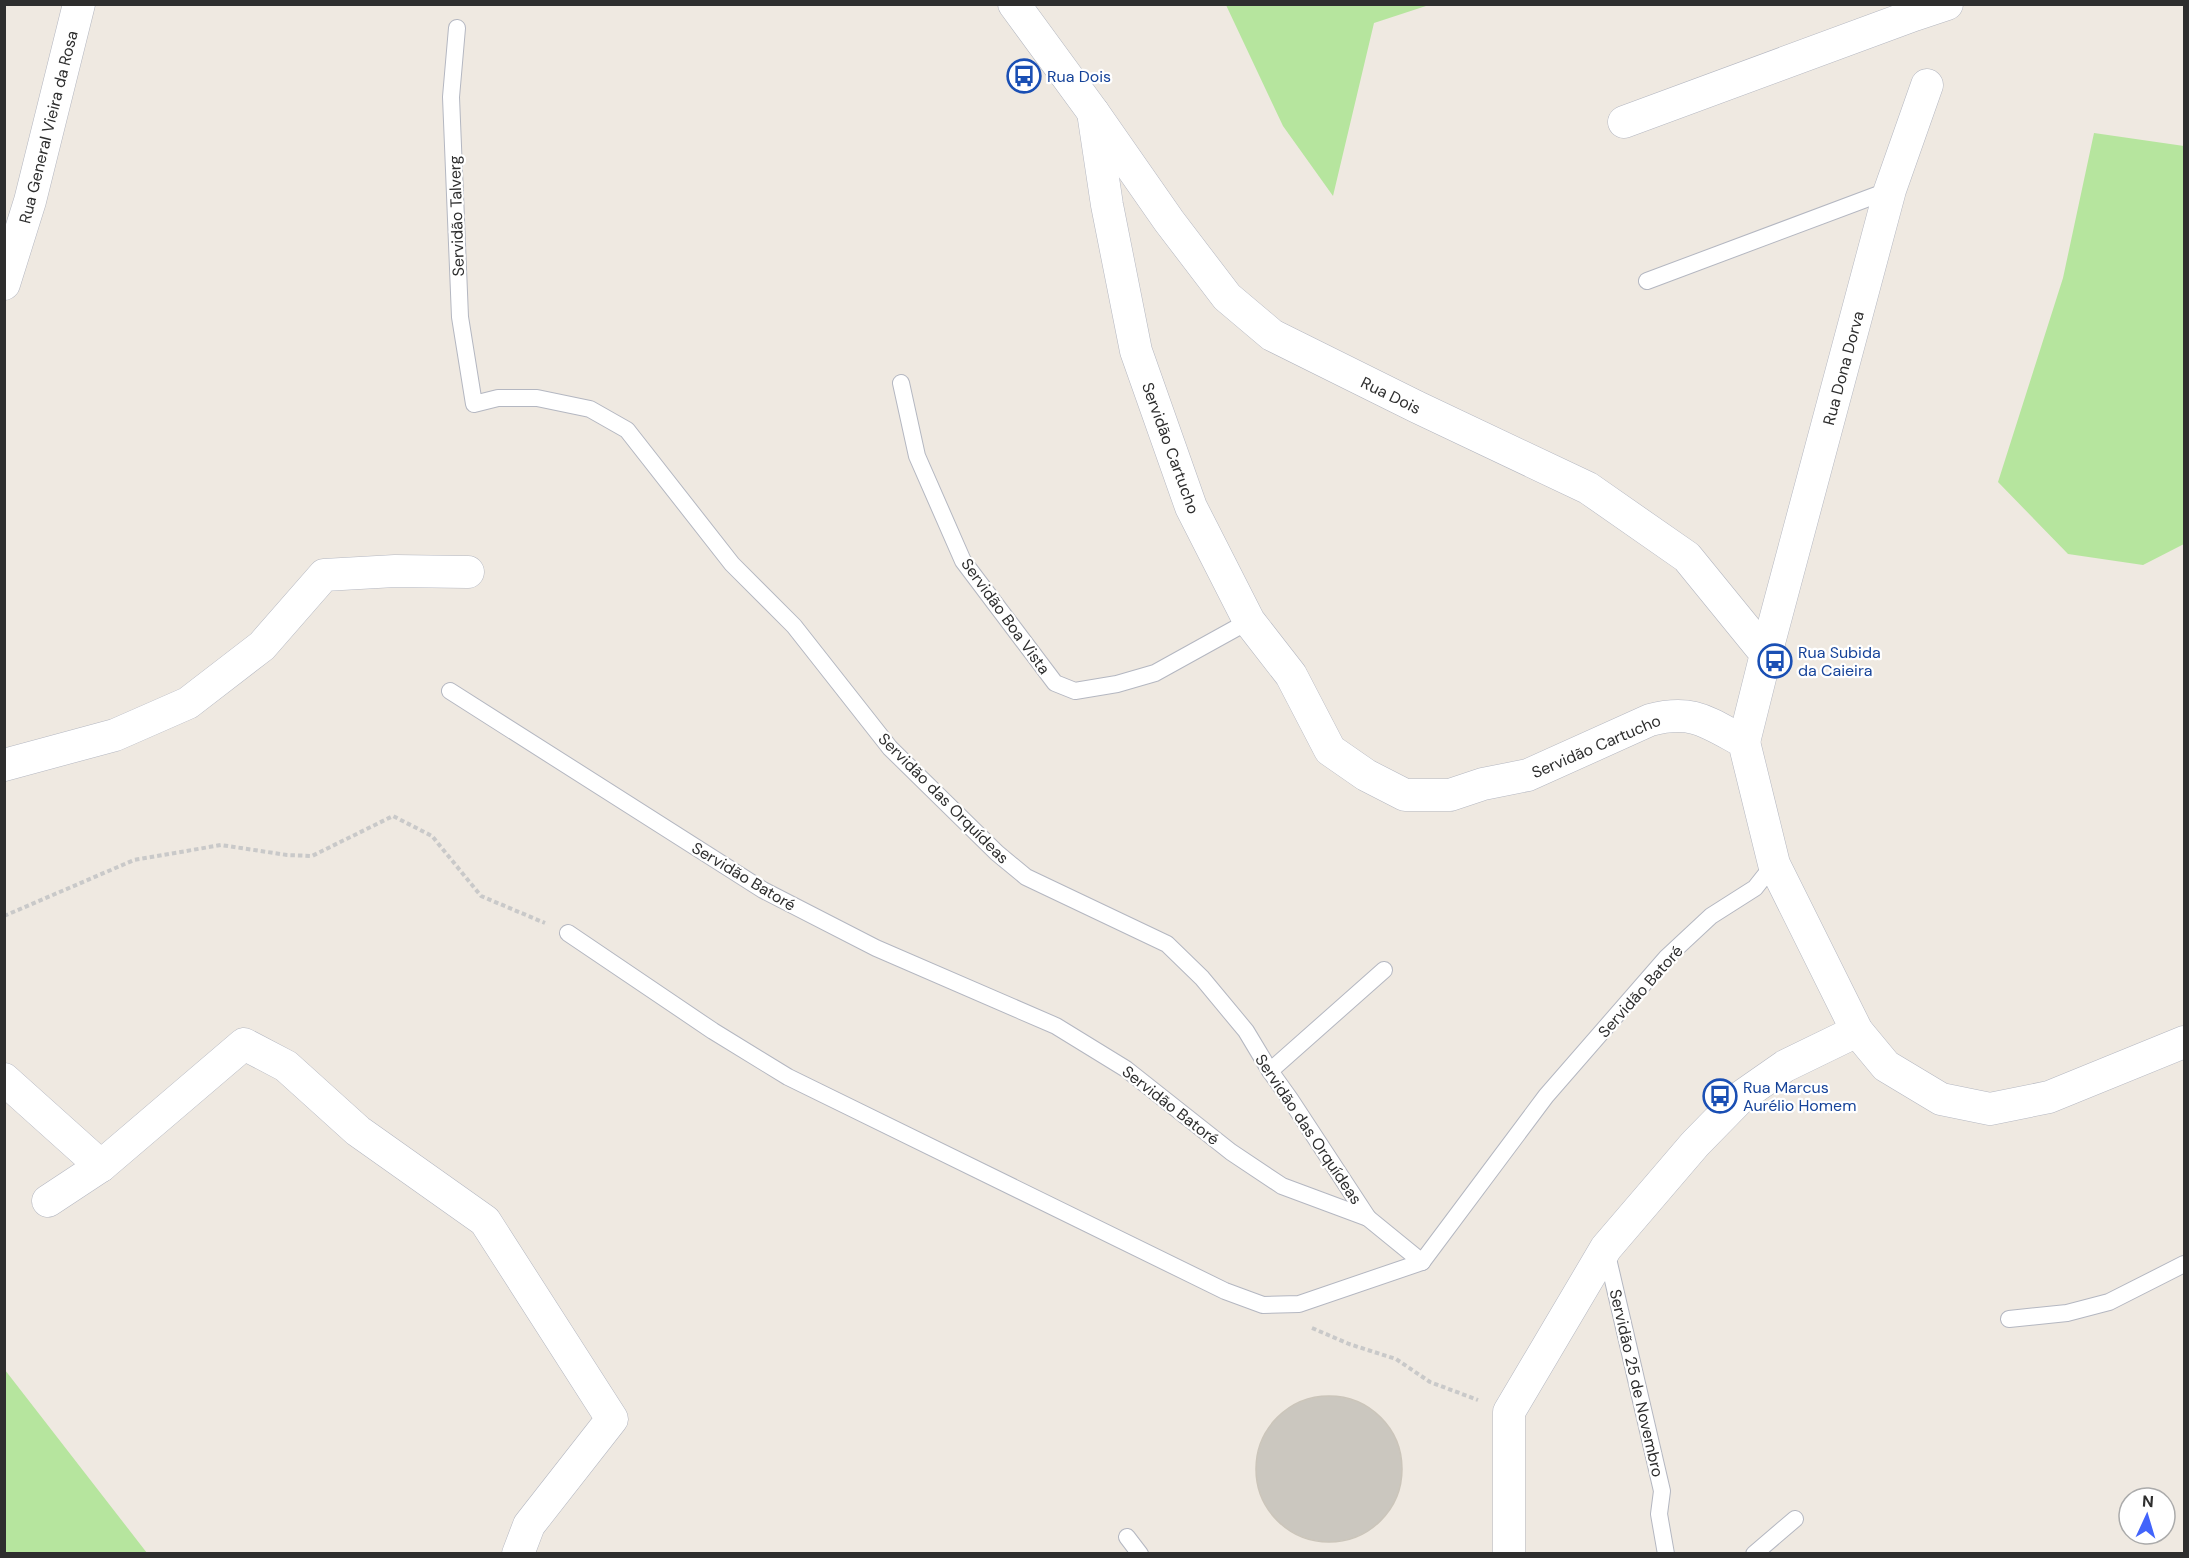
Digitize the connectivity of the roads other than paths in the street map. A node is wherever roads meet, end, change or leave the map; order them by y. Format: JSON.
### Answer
{"nodes":[{"id":1,"x":79,"y":4,"type":"edge"},
{"id":2,"x":1014,"y":4,"type":"edge"},
{"id":3,"x":1947,"y":4,"type":"edge"},
{"id":4,"x":1912,"y":10,"type":"edge"},
{"id":5,"x":457,"y":28,"type":"dead end"},
{"id":6,"x":1927,"y":85,"type":"dead end"},
{"id":7,"x":1094,"y":112,"type":"junction"},
{"id":8,"x":1624,"y":122,"type":"dead end"},
{"id":9,"x":1890,"y":190,"type":"junction"},
{"id":10,"x":1647,"y":281,"type":"dead end"},
{"id":11,"x":4,"y":284,"type":"edge"},
{"id":12,"x":901,"y":383,"type":"dead end"},
{"id":13,"x":474,"y":404,"type":"joint"},
{"id":14,"x":468,"y":572,"type":"dead end"},
{"id":15,"x":1249,"y":621,"type":"junction"},
{"id":16,"x":1767,"y":654,"type":"junction"},
{"id":17,"x":450,"y":691,"type":"dead end"},
{"id":18,"x":1744,"y":741,"type":"junction"},
{"id":19,"x":4,"y":765,"type":"edge"},
{"id":20,"x":1774,"y":864,"type":"junction"},
{"id":21,"x":568,"y":933,"type":"road end"},
{"id":22,"x":1384,"y":970,"type":"dead end"},
{"id":23,"x":1857,"y":1031,"type":"junction"},
{"id":24,"x":2184,"y":1042,"type":"edge"},
{"id":25,"x":1269,"y":1071,"type":"junction"},
{"id":26,"x":4,"y":1079,"type":"edge"},
{"id":27,"x":100,"y":1166,"type":"junction"},
{"id":28,"x":48,"y":1201,"type":"dead end"},
{"id":29,"x":1368,"y":1218,"type":"junction"},
{"id":30,"x":1606,"y":1248,"type":"junction"},
{"id":31,"x":1422,"y":1262,"type":"junction"},
{"id":32,"x":2184,"y":1264,"type":"edge"},
{"id":33,"x":2009,"y":1319,"type":"dead end"},
{"id":34,"x":1795,"y":1519,"type":"dead end"},
{"id":35,"x":1127,"y":1537,"type":"dead end"},
{"id":36,"x":518,"y":1554,"type":"edge"},
{"id":37,"x":1140,"y":1554,"type":"edge"},
{"id":38,"x":1509,"y":1554,"type":"edge"},
{"id":39,"x":1666,"y":1554,"type":"edge"},
{"id":40,"x":1754,"y":1554,"type":"edge"}],
"edges":[{"from":1,"to":11,"type":"street","name":"Rua General Vieira da Rosa"},
{"from":2,"to":7,"type":"street","name":"Rua Dois"},
{"from":3,"to":4,"type":"street"},
{"from":4,"to":8,"type":"street"},
{"from":5,"to":13,"type":"lane","name":"Servidão Talverg"},
{"from":6,"to":9,"type":"street","name":"Rua Dona Dorva"},
{"from":7,"to":15,"type":"street","name":"Servidão Cartucho"},
{"from":7,"to":16,"type":"street","name":"Rua Dois"},
{"from":9,"to":10,"type":"lane"},
{"from":9,"to":16,"type":"street","name":"Rua Dona Dorva"},
{"from":12,"to":15,"type":"lane","name":"Servidão Boa Vista"},
{"from":13,"to":25,"type":"lane","name":"Servidão das Orquídeas"},
{"from":14,"to":19,"type":"street"},
{"from":15,"to":18,"type":"street","name":"Servidão Cartucho"},
{"from":16,"to":18,"type":"street"},
{"from":17,"to":29,"type":"lane","name":"Servidão Batoré"},
{"from":18,"to":20,"type":"street"},
{"from":20,"to":23,"type":"street"},
{"from":20,"to":31,"type":"lane","name":"Servidão Batoré"},
{"from":21,"to":31,"type":"lane"},
{"from":22,"to":25,"type":"lane"},
{"from":23,"to":24,"type":"street"},
{"from":23,"to":30,"type":"street"},
{"from":25,"to":29,"type":"lane","name":"Servidão das Orquídeas"},
{"from":26,"to":27,"type":"street"},
{"from":27,"to":28,"type":"street"},
{"from":27,"to":36,"type":"street"},
{"from":29,"to":31,"type":"lane","name":"Servidão Batoré"},
{"from":30,"to":38,"type":"street"},
{"from":30,"to":39,"type":"lane","name":"Servidão 25 de Novembro"},
{"from":32,"to":33,"type":"lane"},
{"from":34,"to":40,"type":"lane"},
{"from":35,"to":37,"type":"lane"}]}
